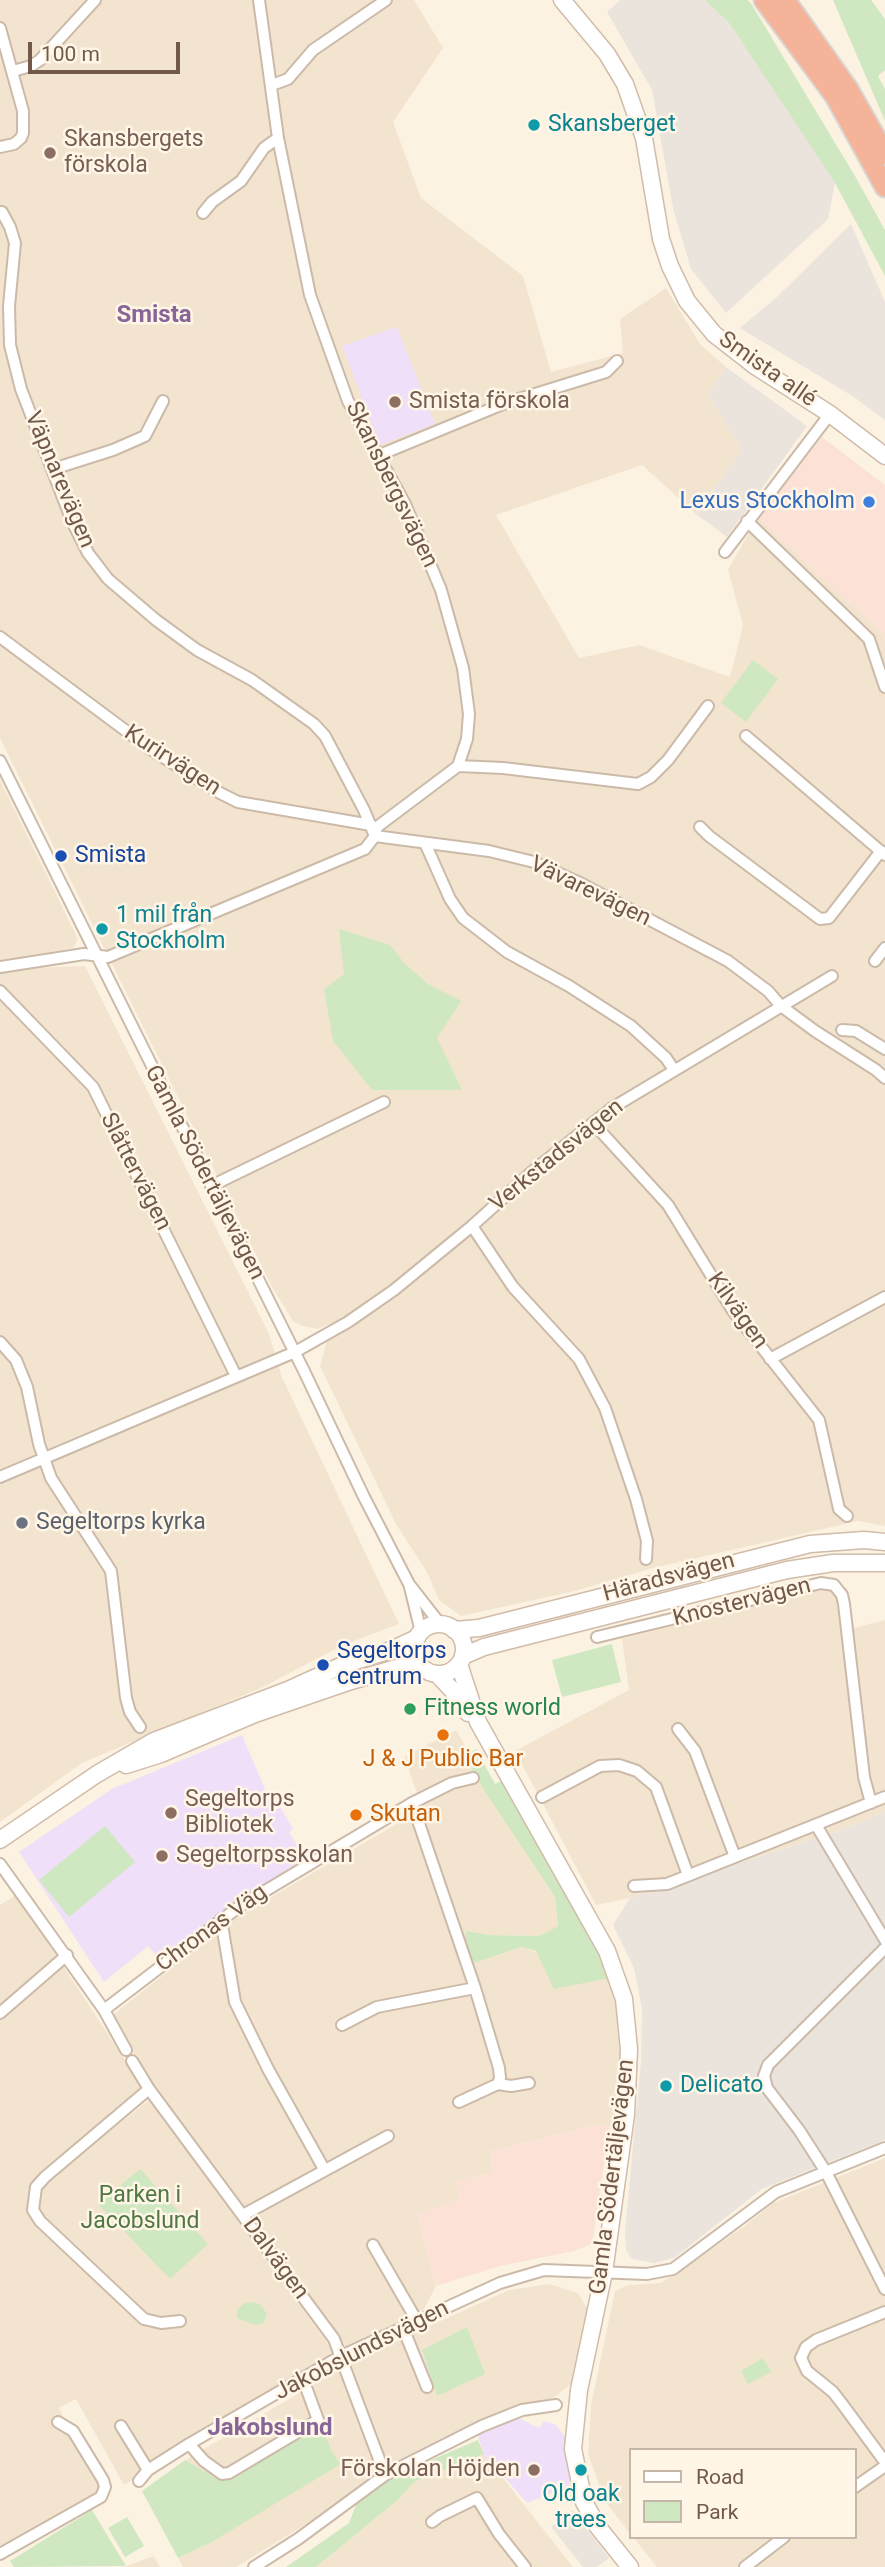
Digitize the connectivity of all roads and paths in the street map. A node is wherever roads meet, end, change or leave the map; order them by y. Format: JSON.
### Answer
{"nodes":[{"id":1,"x":95,"y":0,"type":"edge"},
{"id":2,"x":259,"y":0,"type":"edge"},
{"id":3,"x":386,"y":0,"type":"edge"},
{"id":4,"x":562,"y":0,"type":"edge"},
{"id":5,"x":764,"y":0,"type":"edge"},
{"id":6,"x":785,"y":0,"type":"edge"},
{"id":7,"x":0,"y":28,"type":"edge"},
{"id":8,"x":13,"y":71,"type":"junction"},
{"id":9,"x":272,"y":85,"type":"junction"},
{"id":10,"x":278,"y":138,"type":"junction"},
{"id":11,"x":0,"y":147,"type":"edge"},
{"id":12,"x":885,"y":154,"type":"edge"},
{"id":13,"x":885,"y":187,"type":"edge"},
{"id":14,"x":0,"y":212,"type":"edge"},
{"id":15,"x":203,"y":214,"type":"dead end"},
{"id":16,"x":617,"y":361,"type":"dead end"},
{"id":17,"x":163,"y":401,"type":"dead end"},
{"id":18,"x":830,"y":414,"type":"junction"},
{"id":19,"x":377,"y":456,"type":"junction"},
{"id":20,"x":885,"y":456,"type":"edge"},
{"id":21,"x":53,"y":469,"type":"junction"},
{"id":22,"x":747,"y":521,"type":"junction"},
{"id":23,"x":725,"y":552,"type":"dead end"},
{"id":24,"x":0,"y":637,"type":"edge"},
{"id":25,"x":885,"y":687,"type":"edge"},
{"id":26,"x":708,"y":706,"type":"dead end"},
{"id":27,"x":746,"y":736,"type":"dead end"},
{"id":28,"x":0,"y":761,"type":"edge"},
{"id":29,"x":458,"y":766,"type":"junction"},
{"id":30,"x":371,"y":825,"type":"junction"},
{"id":31,"x":700,"y":827,"type":"dead end"},
{"id":32,"x":375,"y":836,"type":"junction"},
{"id":33,"x":425,"y":844,"type":"junction"},
{"id":34,"x":883,"y":853,"type":"edge"},
{"id":35,"x":885,"y":948,"type":"edge"},
{"id":36,"x":95,"y":955,"type":"junction"},
{"id":37,"x":875,"y":961,"type":"dead end"},
{"id":38,"x":0,"y":967,"type":"edge"},
{"id":39,"x":832,"y":976,"type":"dead end"},
{"id":40,"x":0,"y":991,"type":"edge"},
{"id":41,"x":780,"y":1006,"type":"junction"},
{"id":42,"x":842,"y":1030,"type":"dead end"},
{"id":43,"x":885,"y":1049,"type":"edge"},
{"id":44,"x":674,"y":1070,"type":"junction"},
{"id":45,"x":885,"y":1079,"type":"edge"},
{"id":46,"x":384,"y":1102,"type":"dead end"},
{"id":47,"x":593,"y":1123,"type":"junction"},
{"id":48,"x":211,"y":1186,"type":"junction"},
{"id":49,"x":472,"y":1226,"type":"junction"},
{"id":50,"x":885,"y":1297,"type":"edge"},
{"id":51,"x":0,"y":1342,"type":"edge"},
{"id":52,"x":295,"y":1352,"type":"junction"},
{"id":53,"x":770,"y":1359,"type":"junction"},
{"id":54,"x":236,"y":1376,"type":"junction"},
{"id":55,"x":43,"y":1458,"type":"junction"},
{"id":56,"x":0,"y":1477,"type":"edge"},
{"id":57,"x":847,"y":1516,"type":"dead end"},
{"id":58,"x":885,"y":1542,"type":"edge"},
{"id":59,"x":646,"y":1559,"type":"dead end"},
{"id":60,"x":885,"y":1563,"type":"edge"},
{"id":61,"x":409,"y":1584,"type":"junction"},
{"id":62,"x":448,"y":1627,"type":"junction"},
{"id":63,"x":419,"y":1635,"type":"junction"},
{"id":64,"x":597,"y":1637,"type":"dead end"},
{"id":65,"x":461,"y":1660,"type":"junction"},
{"id":66,"x":420,"y":1665,"type":"junction"},
{"id":67,"x":437,"y":1674,"type":"junction"},
{"id":68,"x":478,"y":1722,"type":"junction"},
{"id":69,"x":140,"y":1727,"type":"dead end"},
{"id":70,"x":678,"y":1729,"type":"dead end"},
{"id":71,"x":97,"y":1774,"type":"junction"},
{"id":72,"x":473,"y":1779,"type":"dead end"},
{"id":73,"x":542,"y":1797,"type":"dead end"},
{"id":74,"x":885,"y":1797,"type":"edge"},
{"id":75,"x":872,"y":1802,"type":"junction"},
{"id":76,"x":412,"y":1803,"type":"junction"},
{"id":77,"x":816,"y":1825,"type":"junction"},
{"id":78,"x":0,"y":1840,"type":"edge"},
{"id":79,"x":735,"y":1857,"type":"junction"},
{"id":80,"x":0,"y":1864,"type":"edge"},
{"id":81,"x":688,"y":1875,"type":"junction"},
{"id":82,"x":634,"y":1886,"type":"dead end"},
{"id":83,"x":221,"y":1919,"type":"junction"},
{"id":84,"x":885,"y":1940,"type":"edge"},
{"id":85,"x":885,"y":1948,"type":"edge"},
{"id":86,"x":67,"y":1955,"type":"junction"},
{"id":87,"x":475,"y":1988,"type":"junction"},
{"id":88,"x":104,"y":2010,"type":"junction"},
{"id":89,"x":0,"y":2013,"type":"edge"},
{"id":90,"x":342,"y":2025,"type":"dead end"},
{"id":91,"x":126,"y":2050,"type":"dead end"},
{"id":92,"x":132,"y":2061,"type":"dead end"},
{"id":93,"x":529,"y":2083,"type":"dead end"},
{"id":94,"x":498,"y":2084,"type":"junction"},
{"id":95,"x":149,"y":2089,"type":"junction"},
{"id":96,"x":459,"y":2102,"type":"dead end"},
{"id":97,"x":388,"y":2136,"type":"dead end"},
{"id":98,"x":885,"y":2148,"type":"edge"},
{"id":99,"x":324,"y":2169,"type":"junction"},
{"id":100,"x":826,"y":2172,"type":"junction"},
{"id":101,"x":243,"y":2215,"type":"junction"},
{"id":102,"x":373,"y":2245,"type":"dead end"},
{"id":103,"x":604,"y":2272,"type":"junction"},
{"id":104,"x":885,"y":2289,"type":"edge"},
{"id":105,"x":885,"y":2312,"type":"edge"},
{"id":106,"x":180,"y":2321,"type":"dead end"},
{"id":107,"x":417,"y":2321,"type":"junction"},
{"id":108,"x":403,"y":2328,"type":"junction"},
{"id":109,"x":341,"y":2356,"type":"junction"},
{"id":110,"x":303,"y":2379,"type":"junction"},
{"id":111,"x":427,"y":2387,"type":"dead end"},
{"id":112,"x":556,"y":2405,"type":"dead end"},
{"id":113,"x":58,"y":2422,"type":"dead end"},
{"id":114,"x":121,"y":2426,"type":"dead end"},
{"id":115,"x":189,"y":2444,"type":"junction"},
{"id":116,"x":885,"y":2464,"type":"edge"},
{"id":117,"x":148,"y":2470,"type":"junction"},
{"id":118,"x":385,"y":2475,"type":"junction"},
{"id":119,"x":139,"y":2481,"type":"dead end"},
{"id":120,"x":857,"y":2485,"type":"edge"},
{"id":121,"x":432,"y":2522,"type":"dead end"},
{"id":122,"x":781,"y":2539,"type":"edge"},
{"id":123,"x":1,"y":2552,"type":"edge"},
{"id":124,"x":627,"y":2566,"type":"edge"},
{"id":125,"x":254,"y":2567,"type":"edge"},
{"id":126,"x":525,"y":2567,"type":"edge"},
{"id":127,"x":745,"y":2567,"type":"edge"}],
"edges":[{"from":1,"to":8,"type":"street"},
{"from":2,"to":9,"type":"street","name":"Skansbergsvägen"},
{"from":3,"to":9,"type":"street"},
{"from":4,"to":18,"type":"street","name":"Smista allé"},
{"from":5,"to":13,"type":"highway"},
{"from":6,"to":12,"type":"highway"},
{"from":7,"to":8,"type":"street"},
{"from":8,"to":11,"type":"street"},
{"from":9,"to":10,"type":"street","name":"Skansbergsvägen"},
{"from":10,"to":15,"type":"street"},
{"from":10,"to":19,"type":"street","name":"Skansbergsvägen"},
{"from":14,"to":21,"type":"street","name":"Väpnarevägen"},
{"from":16,"to":19,"type":"street"},
{"from":17,"to":21,"type":"street"},
{"from":18,"to":20,"type":"street","name":"Smista allé"},
{"from":18,"to":22,"type":"street"},
{"from":19,"to":29,"type":"street","name":"Skansbergsvägen"},
{"from":21,"to":30,"type":"street","name":"Väpnarevägen"},
{"from":22,"to":23,"type":"street"},
{"from":22,"to":25,"type":"street"},
{"from":24,"to":30,"type":"street","name":"Kurirvägen"},
{"from":26,"to":29,"type":"street"},
{"from":27,"to":34,"type":"street"},
{"from":28,"to":36,"type":"street","name":"Gamla Södertäljevägen"},
{"from":29,"to":32,"type":"street"},
{"from":30,"to":32,"type":"street","name":"Väpnarevägen"},
{"from":31,"to":34,"type":"street"},
{"from":32,"to":33,"type":"street","name":"Vävarevägen"},
{"from":32,"to":36,"type":"street"},
{"from":33,"to":41,"type":"street","name":"Vävarevägen"},
{"from":33,"to":44,"type":"street"},
{"from":35,"to":37,"type":"street"},
{"from":36,"to":38,"type":"street"},
{"from":36,"to":48,"type":"street","name":"Gamla Södertäljevägen"},
{"from":39,"to":41,"type":"street","name":"Verkstadsvägen"},
{"from":40,"to":54,"type":"street","name":"Slåttervägen"},
{"from":41,"to":44,"type":"street","name":"Verkstadsvägen"},
{"from":41,"to":45,"type":"street","name":"Vävarevägen"},
{"from":42,"to":43,"type":"street"},
{"from":44,"to":47,"type":"street","name":"Verkstadsvägen"},
{"from":46,"to":48,"type":"street"},
{"from":47,"to":49,"type":"street","name":"Verkstadsvägen"},
{"from":47,"to":53,"type":"street","name":"Kilvägen"},
{"from":48,"to":52,"type":"street","name":"Gamla Södertäljevägen"},
{"from":49,"to":52,"type":"street","name":"Verkstadsvägen"},
{"from":49,"to":59,"type":"street"},
{"from":50,"to":53,"type":"street"},
{"from":51,"to":55,"type":"street"},
{"from":52,"to":54,"type":"street","name":"Verkstadsvägen"},
{"from":52,"to":61,"type":"street","name":"Gamla Södertäljevägen"},
{"from":53,"to":57,"type":"street","name":"Kilvägen"},
{"from":54,"to":55,"type":"street","name":"Verkstadsvägen"},
{"from":55,"to":56,"type":"street","name":"Verkstadsvägen"},
{"from":55,"to":69,"type":"street"},
{"from":58,"to":62,"type":"street","name":"Häradsvägen"},
{"from":60,"to":65,"type":"street","name":"Häradsvägen"},
{"from":61,"to":62,"type":"street","name":"Gamla Södertäljevägen"},
{"from":61,"to":63,"type":"street","name":"Gamla Södertäljevägen"},
{"from":62,"to":63,"type":"street"},
{"from":62,"to":65,"type":"street"},
{"from":63,"to":66,"type":"street"},
{"from":63,"to":71,"type":"street"},
{"from":64,"to":75,"type":"street","name":"Knostervägen"},
{"from":65,"to":67,"type":"street"},
{"from":65,"to":68,"type":"street","name":"Gamla Södertäljevägen"},
{"from":66,"to":67,"type":"street"},
{"from":66,"to":71,"type":"street"},
{"from":67,"to":68,"type":"street","name":"Gamla Södertäljevägen"},
{"from":68,"to":103,"type":"street","name":"Gamla Södertäljevägen"},
{"from":70,"to":79,"type":"street"},
{"from":71,"to":78,"type":"street"},
{"from":72,"to":76,"type":"street","name":"Chronas Väg"},
{"from":73,"to":81,"type":"street"},
{"from":74,"to":75,"type":"street"},
{"from":75,"to":77,"type":"street"},
{"from":76,"to":83,"type":"street","name":"Chronas Väg"},
{"from":76,"to":87,"type":"street"},
{"from":77,"to":79,"type":"street"},
{"from":77,"to":84,"type":"street"},
{"from":79,"to":81,"type":"street"},
{"from":80,"to":86,"type":"street"},
{"from":81,"to":82,"type":"street"},
{"from":83,"to":88,"type":"street","name":"Chronas Väg"},
{"from":83,"to":99,"type":"street"},
{"from":85,"to":100,"type":"street"},
{"from":86,"to":88,"type":"street"},
{"from":86,"to":89,"type":"street"},
{"from":87,"to":90,"type":"street"},
{"from":87,"to":94,"type":"street"},
{"from":88,"to":91,"type":"street"},
{"from":92,"to":95,"type":"street","name":"Dalvägen"},
{"from":93,"to":94,"type":"street"},
{"from":94,"to":96,"type":"street"},
{"from":95,"to":101,"type":"street","name":"Dalvägen"},
{"from":95,"to":106,"type":"street"},
{"from":97,"to":99,"type":"street"},
{"from":98,"to":100,"type":"street","name":"Jakobslundsvägen"},
{"from":99,"to":101,"type":"street"},
{"from":100,"to":103,"type":"street","name":"Jakobslundsvägen"},
{"from":100,"to":104,"type":"street"},
{"from":101,"to":109,"type":"street","name":"Dalvägen"},
{"from":102,"to":107,"type":"street"},
{"from":103,"to":107,"type":"street","name":"Jakobslundsvägen"},
{"from":103,"to":124,"type":"street","name":"Gamla Södertäljevägen"},
{"from":105,"to":116,"type":"street"},
{"from":107,"to":108,"type":"street","name":"Jakobslundsvägen"},
{"from":108,"to":109,"type":"street","name":"Jakobslundsvägen"},
{"from":108,"to":111,"type":"street"},
{"from":109,"to":110,"type":"street","name":"Jakobslundsvägen"},
{"from":109,"to":118,"type":"street","name":"Dalvägen"},
{"from":110,"to":115,"type":"street","name":"Jakobslundsvägen"},
{"from":110,"to":115,"type":"street"},
{"from":112,"to":118,"type":"street"},
{"from":113,"to":123,"type":"street"},
{"from":114,"to":117,"type":"street"},
{"from":115,"to":117,"type":"street","name":"Jakobslundsvägen"},
{"from":116,"to":120,"type":"street"},
{"from":117,"to":119,"type":"street","name":"Jakobslundsvägen"},
{"from":118,"to":125,"type":"street"},
{"from":121,"to":126,"type":"street"},
{"from":122,"to":127,"type":"street"}]}
